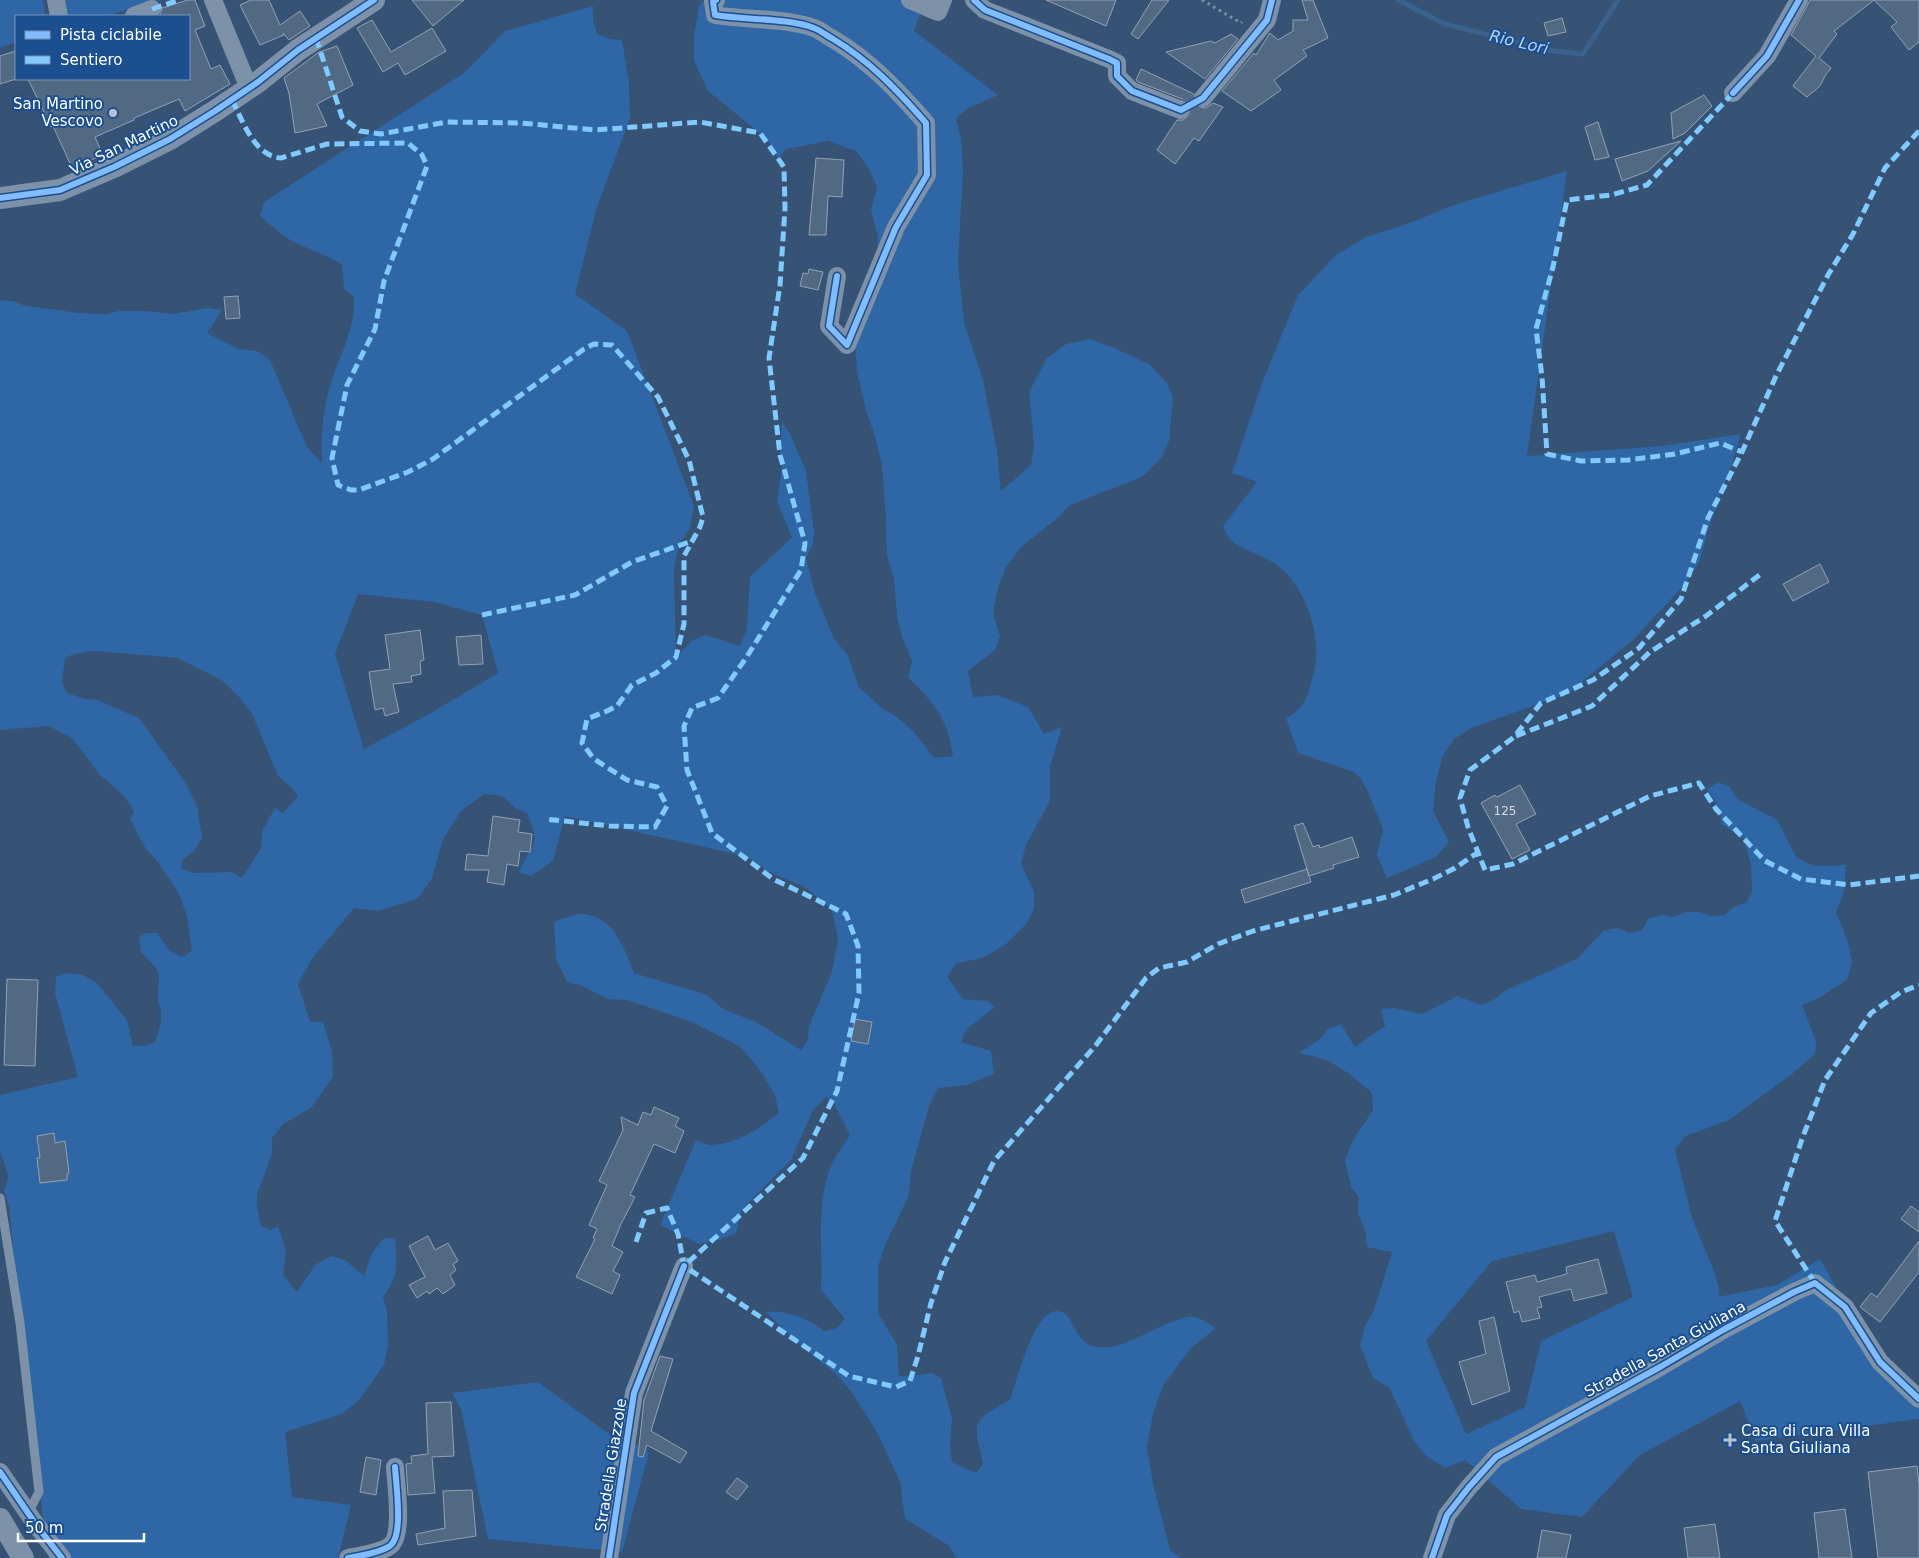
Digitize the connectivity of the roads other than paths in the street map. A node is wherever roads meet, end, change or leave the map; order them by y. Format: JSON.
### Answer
{"nodes":[{"id":1,"x":56,"y":0,"type":"edge"},
{"id":2,"x":213,"y":0,"type":"edge"},
{"id":3,"x":374,"y":0,"type":"edge"},
{"id":4,"x":716,"y":0,"type":"edge"},
{"id":5,"x":910,"y":0,"type":"edge"},
{"id":6,"x":943,"y":0,"type":"edge"},
{"id":7,"x":974,"y":0,"type":"edge"},
{"id":8,"x":1272,"y":0,"type":"edge"},
{"id":9,"x":1799,"y":0,"type":"edge"},
{"id":10,"x":152,"y":9,"type":"dead end"},
{"id":11,"x":59,"y":15,"type":"edge"},
{"id":12,"x":137,"y":15,"type":"edge"},
{"id":13,"x":249,"y":88,"type":"junction"},
{"id":14,"x":1733,"y":93,"type":"dead end"},
{"id":15,"x":1203,"y":98,"type":"tunnel mouth"},
{"id":16,"x":1181,"y":110,"type":"dead end"},
{"id":17,"x":0,"y":198,"type":"edge"},
{"id":18,"x":837,"y":276,"type":"dead end"},
{"id":19,"x":0,"y":1198,"type":"edge"},
{"id":20,"x":684,"y":1266,"type":"dead end"},
{"id":21,"x":1919,"y":1399,"type":"edge"},
{"id":22,"x":395,"y":1468,"type":"dead end"},
{"id":23,"x":0,"y":1472,"type":"edge"},
{"id":24,"x":28,"y":1513,"type":"junction"},
{"id":25,"x":0,"y":1519,"type":"edge"},
{"id":26,"x":23,"y":1558,"type":"edge"},
{"id":27,"x":62,"y":1558,"type":"edge"},
{"id":28,"x":348,"y":1558,"type":"edge"},
{"id":29,"x":610,"y":1558,"type":"edge"},
{"id":30,"x":1432,"y":1558,"type":"edge"}],
"edges":[{"from":1,"to":11,"type":"street"},
{"from":2,"to":13,"type":"street"},
{"from":3,"to":13,"type":"street","name":"Via San Martino"},
{"from":4,"to":18,"type":"street"},
{"from":5,"to":6,"type":"street"},
{"from":7,"to":16,"type":"street"},
{"from":8,"to":15,"type":"street"},
{"from":9,"to":14,"type":"street"},
{"from":10,"to":12,"type":"street"},
{"from":13,"to":17,"type":"street","name":"Via San Martino"},
{"from":19,"to":24,"type":"lane"},
{"from":20,"to":29,"type":"street","name":"Stradella Giazzole"},
{"from":21,"to":30,"type":"street","name":"Stradella Santa Giuliana"},
{"from":22,"to":28,"type":"street"},
{"from":23,"to":24,"type":"street"},
{"from":24,"to":27,"type":"street"},
{"from":25,"to":26,"type":"street"}]}
